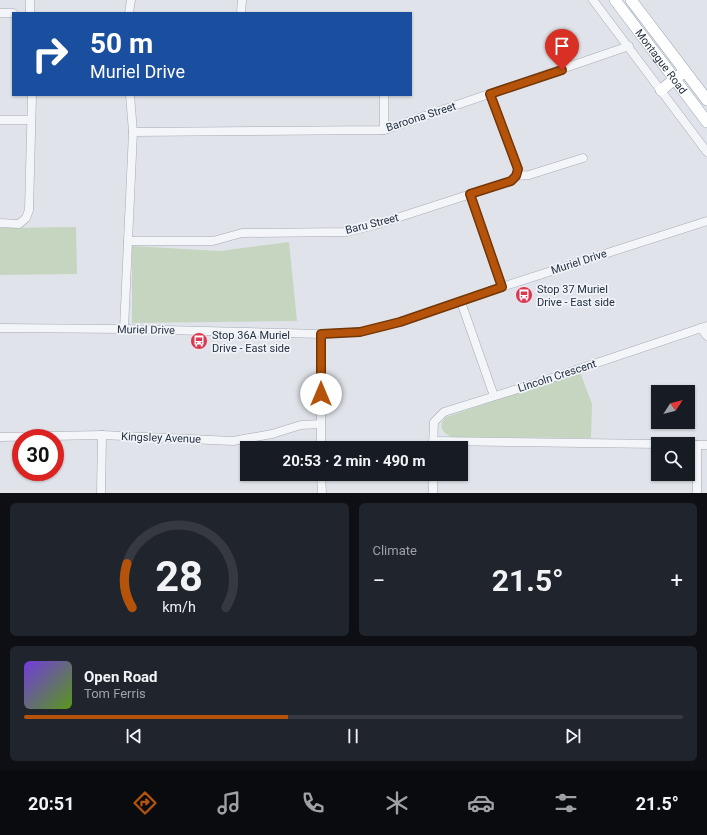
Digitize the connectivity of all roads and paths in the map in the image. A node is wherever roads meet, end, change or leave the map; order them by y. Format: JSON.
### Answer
{"nodes":[{"id":1,"x":30,"y":0,"type":"edge"},
{"id":2,"x":131,"y":0,"type":"edge"},
{"id":3,"x":242,"y":0,"type":"edge"},
{"id":4,"x":593,"y":0,"type":"edge"},
{"id":5,"x":615,"y":0,"type":"edge"},
{"id":6,"x":631,"y":0,"type":"edge"},
{"id":7,"x":30,"y":12,"type":"edge"},
{"id":8,"x":129,"y":12,"type":"edge"},
{"id":9,"x":242,"y":12,"type":"edge"},
{"id":10,"x":0,"y":13,"type":"edge"},
{"id":11,"x":12,"y":13,"type":"edge"},
{"id":12,"x":628,"y":46,"type":"junction"},
{"id":13,"x":685,"y":70,"type":"junction"},
{"id":14,"x":675,"y":79,"type":"junction"},
{"id":15,"x":661,"y":90,"type":"junction"},
{"id":16,"x":490,"y":94,"type":"junction"},
{"id":17,"x":32,"y":96,"type":"edge"},
{"id":18,"x":130,"y":96,"type":"edge"},
{"id":19,"x":384,"y":96,"type":"edge"},
{"id":20,"x":707,"y":100,"type":"edge"},
{"id":21,"x":0,"y":120,"type":"edge"},
{"id":22,"x":31,"y":120,"type":"junction"},
{"id":23,"x":707,"y":122,"type":"edge"},
{"id":24,"x":384,"y":130,"type":"junction"},
{"id":25,"x":133,"y":132,"type":"junction"},
{"id":26,"x":707,"y":152,"type":"edge"},
{"id":27,"x":583,"y":158,"type":"dead end"},
{"id":28,"x":516,"y":176,"type":"junction"},
{"id":29,"x":470,"y":194,"type":"junction"},
{"id":30,"x":707,"y":221,"type":"edge"},
{"id":31,"x":0,"y":223,"type":"edge"},
{"id":32,"x":128,"y":241,"type":"junction"},
{"id":33,"x":502,"y":287,"type":"junction"},
{"id":34,"x":461,"y":302,"type":"junction"},
{"id":35,"x":704,"y":327,"type":"edge"},
{"id":36,"x":0,"y":328,"type":"edge"},
{"id":37,"x":124,"y":329,"type":"junction"},
{"id":38,"x":321,"y":334,"type":"junction"},
{"id":39,"x":707,"y":336,"type":"edge"},
{"id":40,"x":494,"y":396,"type":"junction"},
{"id":41,"x":321,"y":424,"type":"junction"},
{"id":42,"x":102,"y":435,"type":"junction"},
{"id":43,"x":0,"y":437,"type":"edge"},
{"id":44,"x":321,"y":441,"type":"edge"},
{"id":45,"x":433,"y":441,"type":"edge"},
{"id":46,"x":651,"y":444,"type":"edge"},
{"id":47,"x":468,"y":445,"type":"edge"},
{"id":48,"x":697,"y":445,"type":"joint"},
{"id":49,"x":707,"y":445,"type":"edge"},
{"id":50,"x":322,"y":481,"type":"edge"},
{"id":51,"x":433,"y":481,"type":"edge"},
{"id":52,"x":101,"y":493,"type":"edge"},
{"id":53,"x":322,"y":493,"type":"edge"},
{"id":54,"x":433,"y":493,"type":"edge"},
{"id":55,"x":697,"y":493,"type":"edge"}],
"edges":[{"from":1,"to":7,"type":"street"},
{"from":2,"to":8,"type":"street"},
{"from":3,"to":9,"type":"street"},
{"from":4,"to":12,"type":"street"},
{"from":5,"to":14,"type":"main road","name":"Montague Road"},
{"from":6,"to":13,"type":"main road","name":"Montague Road"},
{"from":10,"to":11,"type":"street"},
{"from":12,"to":15,"type":"street"},
{"from":12,"to":16,"type":"street","name":"Baroona Street"},
{"from":13,"to":14,"type":"main road"},
{"from":13,"to":20,"type":"main road","name":"Montague Road"},
{"from":14,"to":15,"type":"main road"},
{"from":14,"to":23,"type":"main road","name":"Montague Road"},
{"from":15,"to":26,"type":"street"},
{"from":16,"to":24,"type":"street","name":"Baroona Street"},
{"from":16,"to":28,"type":"street"},
{"from":17,"to":22,"type":"street"},
{"from":18,"to":25,"type":"street"},
{"from":19,"to":24,"type":"street"},
{"from":21,"to":22,"type":"street"},
{"from":22,"to":31,"type":"street"},
{"from":24,"to":25,"type":"street","name":"Baroona Street"},
{"from":25,"to":32,"type":"street"},
{"from":27,"to":28,"type":"street","name":"Baru Street"},
{"from":28,"to":29,"type":"street","name":"Baru Street"},
{"from":29,"to":32,"type":"street","name":"Baru Street"},
{"from":29,"to":33,"type":"street"},
{"from":30,"to":33,"type":"street","name":"Muriel Drive"},
{"from":32,"to":37,"type":"street"},
{"from":33,"to":34,"type":"street","name":"Muriel Drive"},
{"from":34,"to":38,"type":"street","name":"Muriel Drive"},
{"from":34,"to":40,"type":"street"},
{"from":35,"to":39,"type":"street"},
{"from":35,"to":40,"type":"street","name":"Lincoln Crescent"},
{"from":36,"to":37,"type":"street","name":"Muriel Drive"},
{"from":37,"to":38,"type":"street","name":"Muriel Drive"},
{"from":38,"to":41,"type":"street"},
{"from":40,"to":45,"type":"street","name":"Lincoln Crescent"},
{"from":41,"to":42,"type":"street","name":"Kingsley Avenue"},
{"from":41,"to":44,"type":"street"},
{"from":42,"to":43,"type":"street","name":"Kingsley Avenue"},
{"from":42,"to":52,"type":"street"},
{"from":46,"to":47,"type":"street"},
{"from":48,"to":49,"type":"street"},
{"from":48,"to":55,"type":"street"},
{"from":50,"to":53,"type":"street"},
{"from":51,"to":54,"type":"street"}]}
